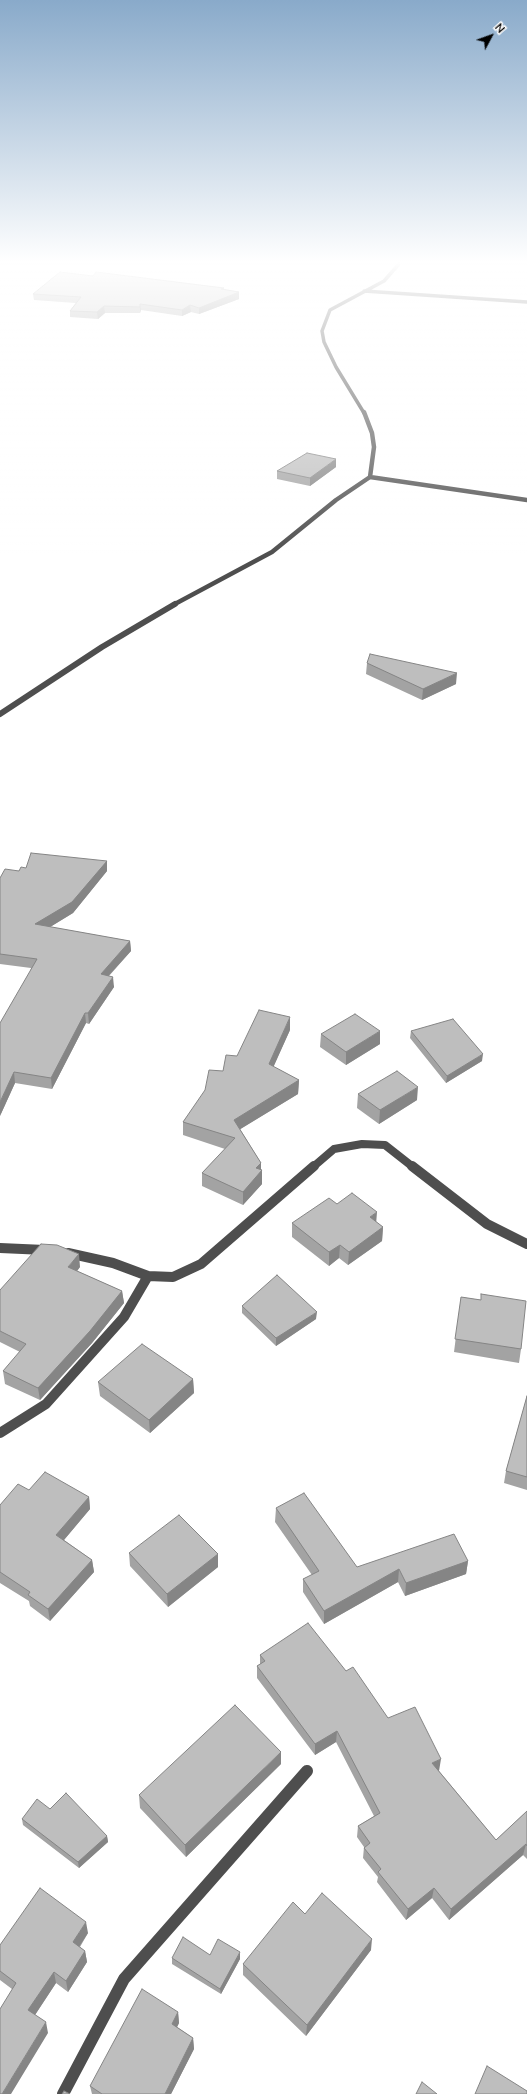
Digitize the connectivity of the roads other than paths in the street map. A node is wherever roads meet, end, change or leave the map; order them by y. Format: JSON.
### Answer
{"nodes":[{"id":1,"x":333,"y":362,"type":"edge"},
{"id":2,"x":370,"y":477,"type":"junction"},
{"id":3,"x":527,"y":500,"type":"edge"},
{"id":4,"x":0,"y":714,"type":"edge"},
{"id":5,"x":527,"y":1244,"type":"edge"},
{"id":6,"x":0,"y":1248,"type":"edge"},
{"id":7,"x":148,"y":1276,"type":"junction"},
{"id":8,"x":0,"y":1433,"type":"edge"},
{"id":9,"x":307,"y":1771,"type":"dead end"},
{"id":10,"x":63,"y":2094,"type":"edge"}],
"edges":[{"from":1,"to":2,"type":"street"},
{"from":2,"to":3,"type":"street"},
{"from":2,"to":4,"type":"street"},
{"from":5,"to":7,"type":"street"},
{"from":6,"to":7,"type":"street"},
{"from":7,"to":8,"type":"street"},
{"from":9,"to":10,"type":"street"}]}
